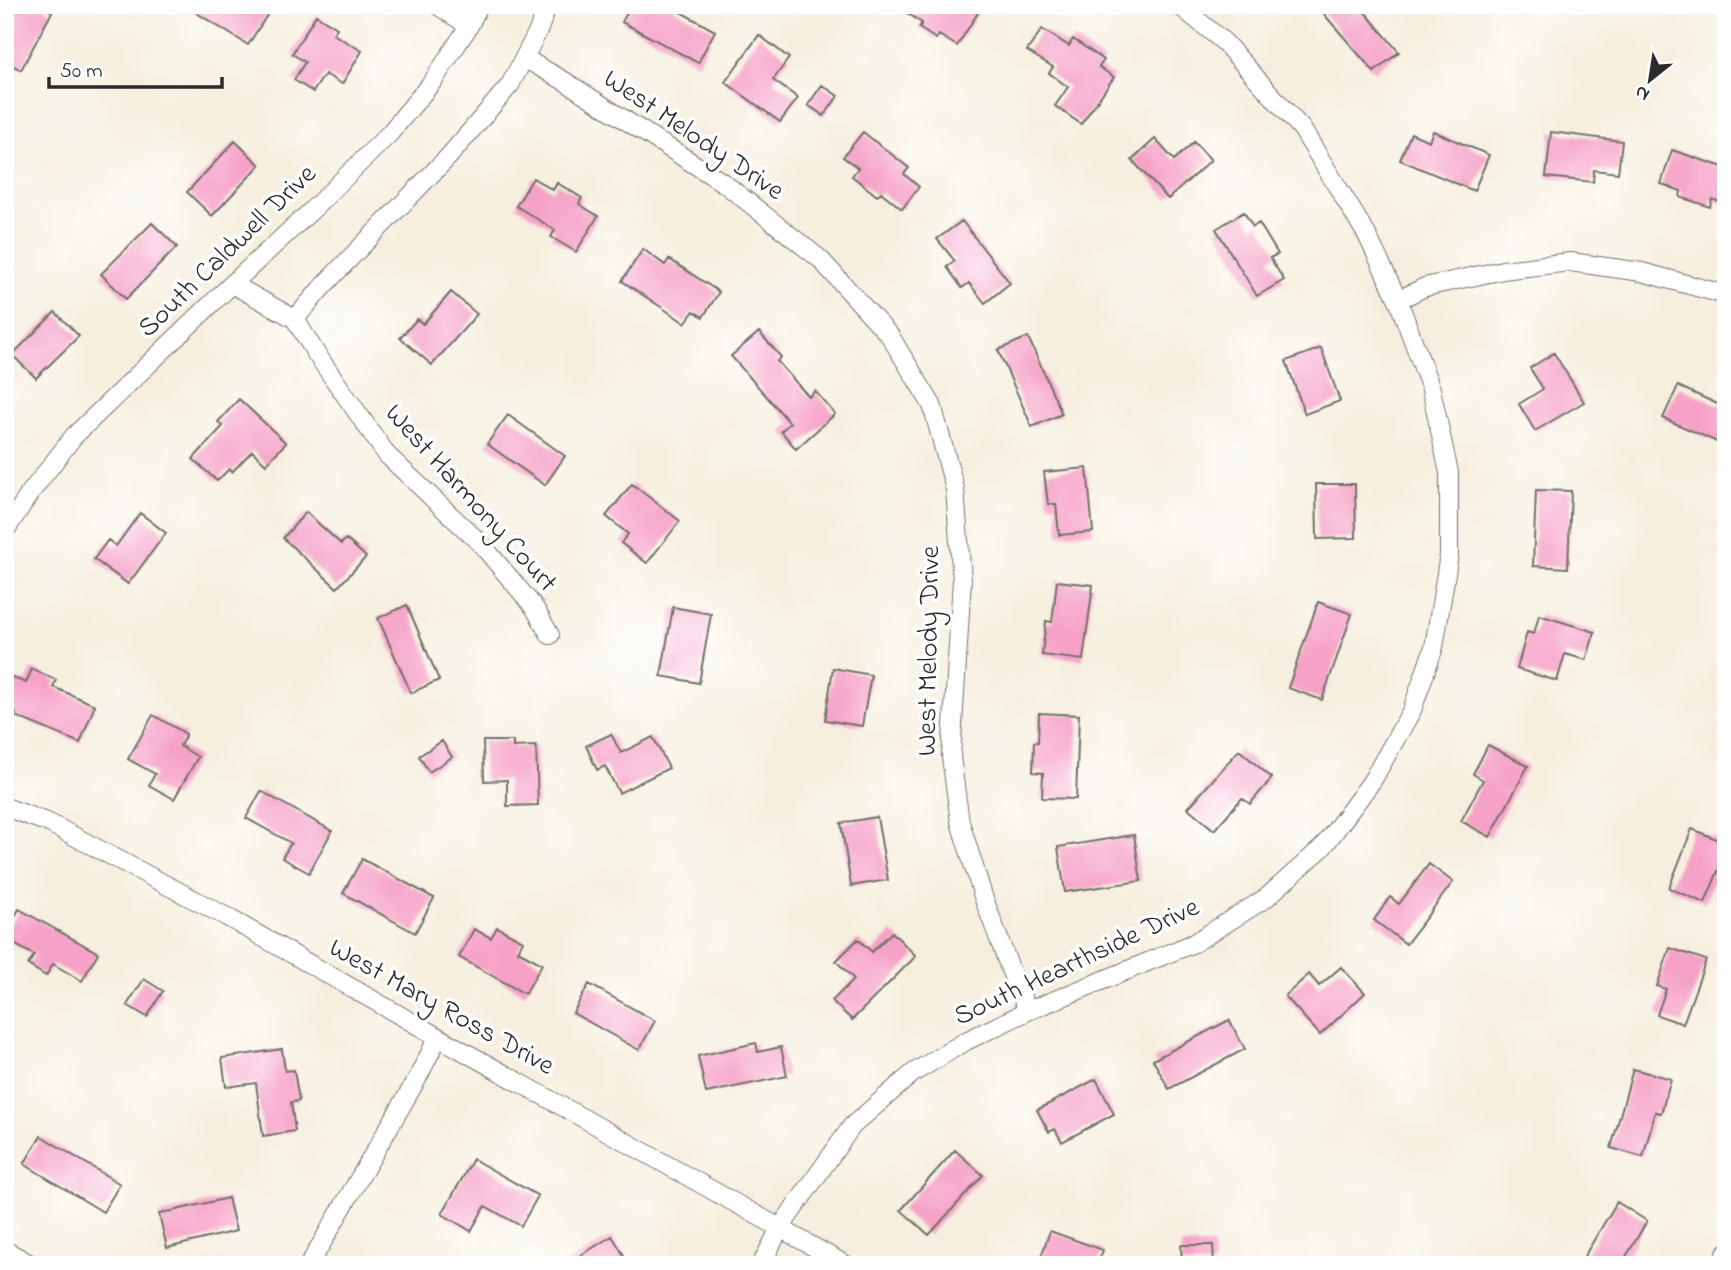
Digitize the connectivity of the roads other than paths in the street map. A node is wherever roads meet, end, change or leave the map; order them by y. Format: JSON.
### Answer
{"nodes":[{"id":1,"x":437,"y":5,"type":"edge"},
{"id":2,"x":480,"y":5,"type":"edge"},
{"id":3,"x":548,"y":5,"type":"edge"},
{"id":4,"x":1179,"y":5,"type":"edge"},
{"id":5,"x":469,"y":26,"type":"junction"},
{"id":6,"x":524,"y":58,"type":"junction"},
{"id":7,"x":232,"y":284,"type":"junction"},
{"id":8,"x":1726,"y":295,"type":"edge"},
{"id":9,"x":1398,"y":300,"type":"junction"},
{"id":10,"x":295,"y":319,"type":"junction"},
{"id":11,"x":5,"y":531,"type":"edge"},
{"id":12,"x":550,"y":635,"type":"dead end"},
{"id":13,"x":5,"y":807,"type":"edge"},
{"id":14,"x":1028,"y":1011,"type":"junction"},
{"id":15,"x":438,"y":1037,"type":"junction"},
{"id":16,"x":780,"y":1228,"type":"junction"},
{"id":17,"x":5,"y":1250,"type":"edge"},
{"id":18,"x":1726,"y":1253,"type":"edge"},
{"id":19,"x":32,"y":1265,"type":"edge"},
{"id":20,"x":309,"y":1265,"type":"edge"},
{"id":21,"x":761,"y":1265,"type":"edge"},
{"id":22,"x":846,"y":1265,"type":"edge"},
{"id":23,"x":1724,"y":1265,"type":"edge"}],
"edges":[{"from":1,"to":5,"type":"street"},
{"from":2,"to":5,"type":"street","name":"South Caldwell Drive"},
{"from":3,"to":6,"type":"street"},
{"from":4,"to":9,"type":"street","name":"South Hearthside Drive"},
{"from":5,"to":7,"type":"street","name":"South Caldwell Drive"},
{"from":6,"to":10,"type":"street"},
{"from":6,"to":14,"type":"street","name":"West Melody Drive"},
{"from":7,"to":10,"type":"street","name":"West Harmony Court"},
{"from":7,"to":11,"type":"street","name":"South Caldwell Drive"},
{"from":8,"to":9,"type":"street"},
{"from":9,"to":14,"type":"street","name":"South Hearthside Drive"},
{"from":10,"to":12,"type":"street","name":"West Harmony Court"},
{"from":13,"to":15,"type":"street","name":"West Mary Ross Drive"},
{"from":14,"to":16,"type":"street","name":"South Hearthside Drive"},
{"from":15,"to":16,"type":"street","name":"West Mary Ross Drive"},
{"from":15,"to":20,"type":"street"},
{"from":16,"to":21,"type":"street","name":"South Hearthside Drive"},
{"from":16,"to":22,"type":"street","name":"West Mary Ross Drive"},
{"from":17,"to":19,"type":"street"},
{"from":18,"to":23,"type":"street"}]}
